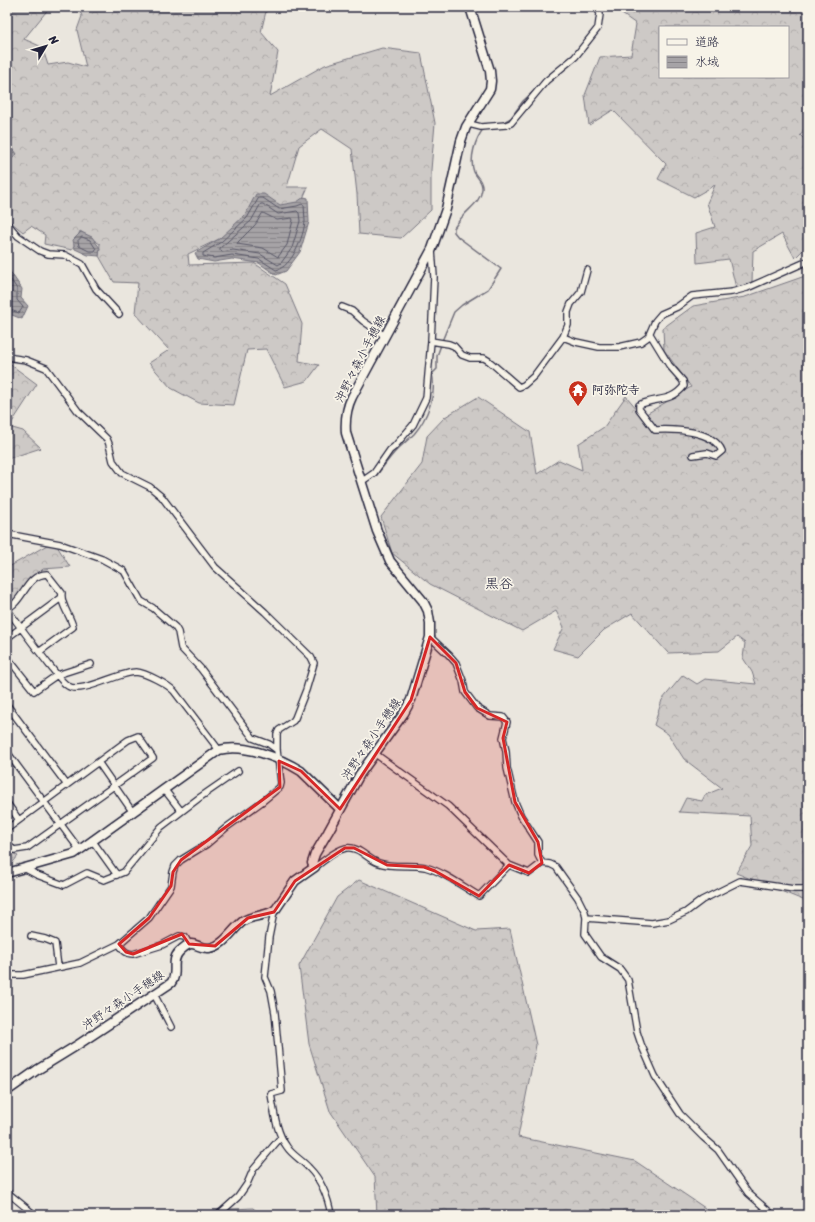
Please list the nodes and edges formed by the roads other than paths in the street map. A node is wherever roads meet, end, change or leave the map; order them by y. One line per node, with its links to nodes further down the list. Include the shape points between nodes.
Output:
1 (470, 7): 3 (main road, 沖野々森小手穂線, via 486,55 491,81)
2 (597, 7): 3 (street, via 600,14 598,28 575,57 546,81 510,123 481,128)
3 (469, 124): 5 (main road, 沖野々森小手穂線, via 462,141 446,209)
4 (7, 223): 9 (street, via 18,236 40,251 65,255 82,264 96,289)
5 (432, 249): 11 (main road, 沖野々森小手穂線); 13 (street, via 434,276)
6 (808, 261): 10 (street, via 747,288 692,296 661,314)
7 (587, 270): 12 (street, via 581,292 568,312 568,325)
8 (342, 307): 11 (street, via 352,311)
9 (119, 314)
10 (650, 334): 12 (street, via 641,342 619,347 599,347); 15 (street, via 684,386 666,399 639,405 639,409 655,430 671,429 698,433 717,443 722,451 716,456 707,453)
11 (385, 336): 16 (main road, 沖野々森小手穂線, via 352,397 345,419 346,433)
12 (563, 337): 13 (street, via 534,376 519,387 484,358 470,358 462,355 454,346)
13 (431, 341): 16 (street, via 426,398 421,410 413,425 390,450 374,473)
14 (7, 355): 29 (street, via 46,368 78,411 107,439 113,462 122,473 150,487 162,497 215,567 311,657 314,663 301,704 294,720 278,732)
15 (692, 455)
16 (362, 482): 22 (main road, 沖野々森小手穂線, via 386,554 428,611)
17 (7, 534): 29 (street, via 60,544 102,559 124,571 141,601 175,627 181,648 201,669 253,738)
18 (61, 598): 19 (street, via 62,593 47,574 42,574 26,586 15,604); 20 (street); 23 (street, via 73,627)
19 (7, 609): 20 (street)
20 (21, 628): 21 (street); 23 (street)
21 (7, 638)
22 (430, 638): 31 (main road, 沖野々森小手穂線, via 404,713); 49 (street, via 456,663 465,692 477,708 507,722 503,738 506,768 515,802 538,842 538,855)
23 (39, 652): 26 (street)
24 (7, 657): 26 (street, via 34,691)
25 (91, 664): 26 (street)
26 (57, 675): 28 (street, via 68,687 77,688 126,673 142,673 170,687)
27 (7, 705): 35 (street)
28 (219, 750): 32 (main road, via 233,748 259,752); 37 (main road)
29 (277, 750): 32 (street)
30 (7, 752): 38 (street)
31 (374, 753): 40 (main road, 沖野々森小手穂線); 50 (street, via 448,806)
32 (279, 761): 40 (main road, via 301,771); 59 (street, via 280,787 207,844 181,860 175,866 171,886 149,918)
33 (98, 762): 35 (street); 36 (street); 36 (street, via 128,740 138,736 153,758)
34 (238, 771): 42 (street)
35 (67, 785): 38 (street)
36 (115, 786): 41 (street); 44 (street)
37 (164, 789): 41 (main road); 42 (street)
38 (44, 802): 43 (street); 44 (street)
39 (7, 804): 43 (street)
40 (340, 809): 51 (main road, 沖野々森小手穂線, via 312,858)
41 (132, 811): 46 (main road)
42 (181, 811): 54 (street, via 161,827 124,872)
43 (19, 820): 45 (street)
44 (61, 825): 47 (street, via 27,848 14,850); 48 (street)
45 (7, 829)
46 (92, 840): 48 (main road); 54 (street)
47 (7, 844)
48 (79, 849): 52 (main road, via 74,854)
49 (542, 862): 50 (street, via 529,873); 57 (street, via 556,866 578,898)
50 (509, 865): 51 (street, via 479,896 435,871 424,867 387,865 354,848 336,852)
51 (315, 867): 56 (main road, via 295,882)
52 (24, 868): 53 (main road); 54 (street, via 64,885 87,873 104,880)
53 (7, 873)
54 (118, 875)
55 (808, 889): 57 (street, via 740,881 669,920 652,923)
56 (274, 912): 60 (main road, via 248,918 214,946 208,948 195,943); 66 (street, via 265,977 275,1013 282,1091 271,1094)
57 (586, 918): 71 (street, via 585,934 594,949 601,957 620,969 628,980 637,1032 655,1076 680,1114 718,1150 748,1193)
58 (31, 936): 61 (street, via 55,943)
59 (119, 944): 60 (street, via 129,954 162,945 179,936 185,937); 61 (street, via 80,963)
60 (189, 944): 63 (main road, 沖野々森小手穂線, via 175,959 174,979)
61 (58, 967): 62 (street, via 23,975)
62 (7, 975)
63 (154, 994): 64 (street); 65 (main road, 沖野々森小手穂線)
64 (171, 1026)
65 (7, 1091)
66 (281, 1137): 69 (street, via 253,1170 238,1197); 70 (street, via 287,1148 310,1168 323,1186)
67 (7, 1192): 68 (street)
68 (35, 1215)
69 (218, 1215)
70 (331, 1215)
71 (773, 1215)

